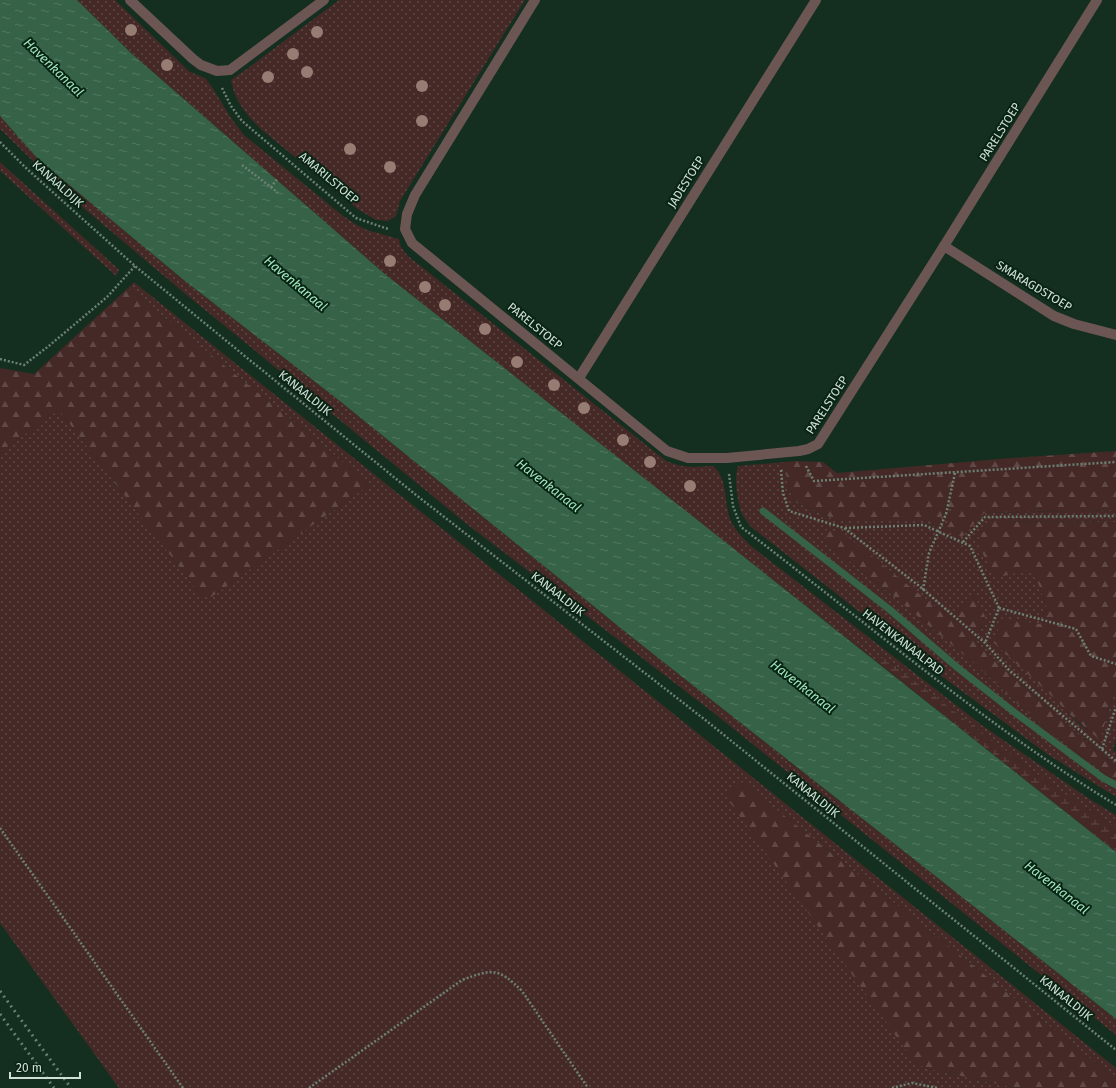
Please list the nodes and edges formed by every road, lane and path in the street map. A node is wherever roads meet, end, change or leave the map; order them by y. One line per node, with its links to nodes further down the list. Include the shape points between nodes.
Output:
1 (130, 0): 6 (street, via 193,59)
2 (324, 0): 6 (street, via 230,70)
3 (535, 0): 12 (street, via 415,195 407,214)
4 (816, 0): 17 (street, JADESTOEP)
5 (1097, 0): 13 (street, PARELSTOEP)
6 (217, 71): 12 (path, AMARILSTOEP, via 222,88 242,122 338,204 356,218 385,228)
7 (0, 142): 14 (path, KANAALDIJK)
8 (242, 165): 10 (path)
9 (278, 178): 10 (path)
10 (271, 187): 11 (path)
11 (278, 193)
12 (405, 229): 17 (street, PARELSTOEP, via 412,243)
13 (944, 246): 15 (street, SMARAGDSTOEP, via 1054,316); 18 (street, PARELSTOEP, via 818,444)
14 (135, 266): 16 (path, via 107,297 24,365); 36 (path, KANAALDIJK, via 416,495 704,719)
15 (1116, 335)
16 (0, 359)
17 (579, 378): 20 (street, PARELSTOEP, via 667,451 688,458)
18 (800, 451): 19 (street, PARELSTOEP); 22 (path, via 814,481)
19 (780, 454): 20 (street, PARELSTOEP); 24 (path, via 784,493 789,511)
20 (727, 458): 34 (path, HAVENKANAALPAD, via 732,506 741,527 961,698 1040,755)
21 (1116, 462): 22 (path)
22 (955, 473): 25 (path, via 946,514)
23 (1116, 516): 26 (path, via 985,517)
24 (844, 528): 25 (path, via 924,525); 27 (path)
25 (938, 531): 26 (path); 27 (path, via 929,554)
26 (962, 542): 28 (path, via 970,546)
27 (924, 590): 29 (path)
28 (999, 608): 29 (path); 30 (path, via 1076,629 1091,656)
29 (985, 643): 32 (path, via 1009,670)
30 (1116, 664)
31 (1116, 707): 32 (path)
32 (1102, 749): 33 (path)
33 (1116, 761)
34 (1116, 805)
35 (0, 828): 37 (path)
36 (1116, 1050)
37 (183, 1088)
38 (309, 1088): 39 (path, via 462,980 485,972 499,973 522,991)
39 (588, 1088)
40 (892, 1088): 41 (path, via 912,1083)
41 (938, 1088)

